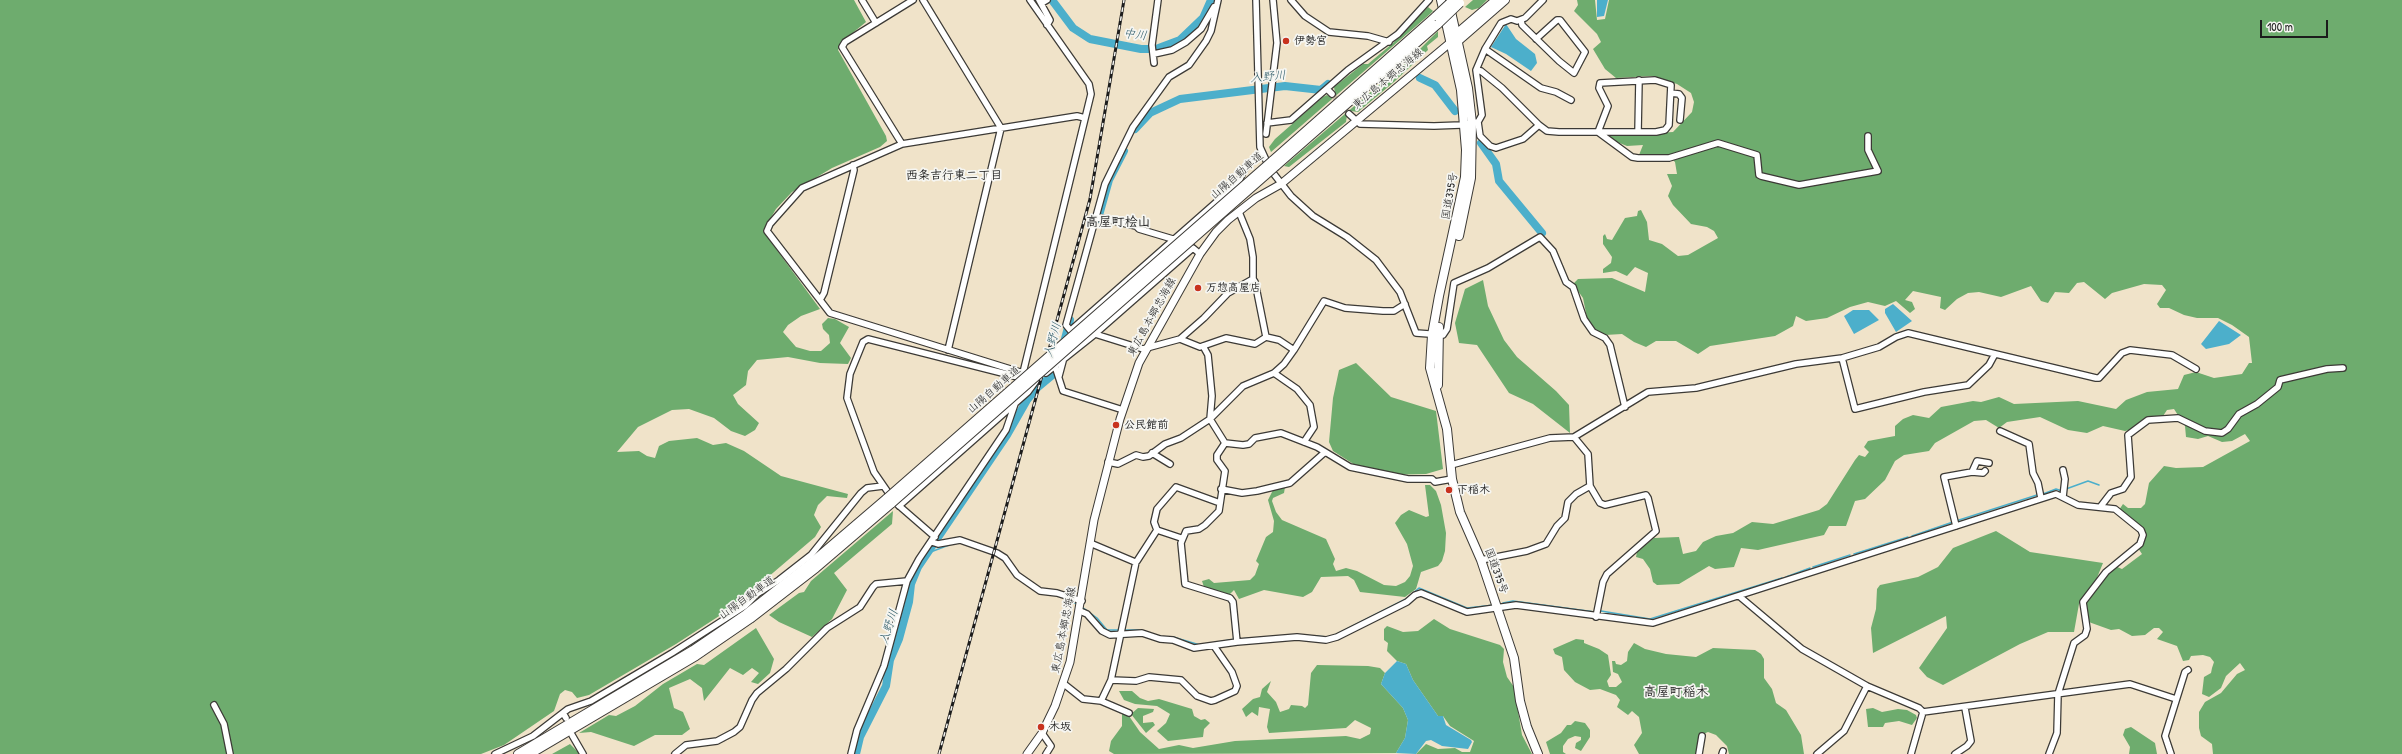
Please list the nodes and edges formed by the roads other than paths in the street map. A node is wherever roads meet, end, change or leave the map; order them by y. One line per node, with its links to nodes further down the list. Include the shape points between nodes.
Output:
1 (862, 0): 20 (street)
2 (913, 0): 20 (street)
3 (923, 0): 41 (street)
4 (1030, 0): 21 (street)
5 (1158, 0): 26 (street)
6 (1218, 0): 18 (street)
7 (1256, 0): 47 (street, via 1258,136)
8 (1273, 0): 38 (street, via 1277,43)
9 (1291, 0): 24 (street, via 1304,16 1329,32 1368,36)
10 (1429, 0): 24 (street)
11 (1441, 0): 22 (highway, 国道375号)
12 (1448, 0): 22 (highway, 国道375号)
13 (1496, 0): 22 (highway)
14 (1505, 0): 22 (highway)
15 (1543, 0): 19 (street)
16 (1043, 1): 21 (street, via 1050,20)
17 (1459, 1): 98 (highway, 山陽自動車道, bridge)
18 (1216, 7): 26 (street, via 1201,29 1186,42 1172,50); 51 (street, via 1211,31 1201,49 1189,65 1169,78 1127,138 1105,184)
19 (1521, 20): 23 (street, via 1522,25); 25 (street, via 1511,19 1501,23)
20 (876, 23): 46 (street, via 845,42 842,47)
21 (1047, 25): 35 (street, via 1089,84 1091,94)
22 (1455, 39): 36 (main road, 東広島本郷忠海線); 39 (highway, 国道375号, via 1461,90)
23 (1536, 39): 23 (street, via 1559,61 1574,73 1585,52 1560,20)
24 (1389, 42): 30 (street, via 1348,70)
25 (1485, 49): 28 (street); 33 (street, via 1541,88)
26 (1153, 51): 27 (street)
27 (1154, 64)
28 (1476, 70): 39 (street, via 1482,115); 40 (street, via 1481,71 1502,88)
29 (1639, 80): 31 (street, via 1655,80 1671,85); 42 (street, via 1600,83 1599,88 1608,106); 43 (street)
30 (1327, 89): 32 (street); 38 (street, via 1291,120)
31 (1671, 93): 37 (street, via 1679,94 1682,98); 43 (street, via 1669,125 1665,130)
32 (1332, 94)
33 (1571, 100)
34 (1350, 114): 36 (street)
35 (1085, 118): 41 (street, via 1077,116); 74 (street)
36 (1356, 120): 39 (street, via 1360,124); 49 (main road, 東広島本郷忠海線)
37 (1680, 120)
38 (1267, 123): 44 (street)
39 (1472, 123): 40 (street, via 1480,136 1496,148 1523,138); 61 (highway, 国道375号, via 1466,150 1463,194)
40 (1539, 126): 42 (street, via 1547,131)
41 (1001, 128): 46 (street); 66 (street)
42 (1598, 132): 43 (street); 45 (street, via 1632,157 1638,158 1669,158 1718,143 1757,155 1759,175 1799,185 1878,171 1868,150)
43 (1638, 132)
44 (1266, 134)
45 (1868, 136)
46 (902, 144): 48 (street)
47 (1262, 156): 49 (street); 52 (street, via 1245,168 1238,183)
48 (853, 165): 56 (street, via 854,170 824,293); 56 (street, via 802,188 770,224 767,231)
49 (1281, 184): 50 (main road, 東広島本郷忠海線, via 1256,198); 57 (street, via 1302,207 1376,260 1391,279)
50 (1239, 212): 54 (main road, 東広島本郷忠海線, via 1216,232); 55 (street, via 1250,239 1253,257)
51 (1099, 217): 52 (street); 58 (street)
52 (1174, 239): 53 (street, via 1192,244); 58 (street)
53 (1193, 248): 54 (street); 59 (street)
54 (1200, 254): 65 (main road, 東広島本郷忠海線)
55 (1252, 279): 60 (street, via 1255,282); 62 (street, via 1228,292)
56 (820, 300): 66 (street, via 830,313)
57 (1405, 304): 61 (street, via 1416,333); 67 (street, via 1394,311 1384,311 1345,308 1324,301)
58 (1069, 328): 63 (street)
59 (1095, 334): 63 (street); 65 (street)
60 (1266, 336): 64 (street, via 1255,344 1226,338); 67 (street, via 1279,340)
61 (1435, 336): 76 (street, via 1443,335 1447,329 1454,283 1482,271 1540,237 1553,251 1566,282 1573,288 1584,319 1593,332 1605,338 1610,345); 88 (highway, 国道375号, via 1430,368 1447,429)
62 (1180, 339): 64 (street); 65 (street)
63 (1080, 346): 70 (street)
64 (1202, 346): 78 (street, via 1208,355 1212,396)
65 (1146, 349): 77 (main road, 東広島本郷忠海線)
66 (948, 350): 74 (street)
67 (1294, 350): 73 (street)
68 (1994, 354): 69 (street, via 1908,333 1879,347); 69 (street, via 1989,365 1968,385 1924,392 1855,409); 72 (street, via 2096,378 2130,350 2172,355)
69 (1842, 358): 76 (street, via 1796,364 1696,388 1648,392)
70 (1058, 368): 75 (street, via 1032,384); 77 (street, via 1063,391)
71 (2343, 368): 100 (street, via 2327,369 2280,380 2278,387 2257,404 2239,414 2222,433 2205,431 2178,418 2148,420 2128,435 2131,477 2123,488 2111,493)
72 (2196, 369)
73 (1274, 373): 78 (street, via 1244,386); 81 (street, via 1297,389 1310,405 1314,427)
74 (1022, 375): 75 (street); 93 (street, via 868,339 862,342 850,374 847,398 874,472)
75 (1018, 401): 98 (street); 104 (street, via 1006,430)
76 (1626, 407): 80 (street)
77 (1123, 410): 85 (main road, 東広島本郷忠海線)
78 (1210, 419): 82 (street); 83 (street)
79 (2000, 431): 97 (street, via 2029,444 2033,472)
80 (1574, 438): 88 (street, via 1550,438); 94 (street, via 1588,454)
81 (1304, 442): 82 (street, via 1281,434 1255,438 1243,446); 84 (street)
82 (1225, 443): 95 (street, via 1217,455 1217,460 1225,471)
83 (1152, 453): 85 (street, via 1143,458 1136,455 1127,457 1118,464); 87 (street)
84 (1324, 453): 92 (street, via 1350,467 1374,473 1408,479 1432,479 1435,482); 95 (street, via 1290,483 1257,492 1242,493)
85 (1108, 462): 105 (main road, 東広島本郷忠海線)
86 (1989, 463): 91 (street, via 1977,461)
87 (1170, 464)
88 (1451, 465): 92 (highway, 国道375号)
89 (2063, 470): 96 (street)
90 (1985, 471): 91 (street)
91 (1972, 472): 101 (street, via 1944,477)
92 (1452, 479): 106 (highway, 国道375号, via 1460,512)
93 (883, 486): 98 (street); 131 (street, via 867,488 861,493 811,555 745,606 591,701 568,709 564,716 556,716 533,736)
94 (1590, 486): 106 (street, via 1568,502 1565,518 1546,544 1527,551); 112 (street, via 1600,503 1605,506 1646,495 1656,531 1607,574)
95 (1221, 489): 99 (street)
96 (2063, 492): 97 (street); 100 (street, via 2078,505)
97 (2041, 498): 101 (street)
98 (893, 502): 104 (street); 132 (highway, 山陽自動車道, via 735,621 692,650); 133 (highway, 山陽自動車道, via 816,568 750,619 696,656)
99 (1220, 503): 102 (street, via 1176,486 1156,509 1154,522); 103 (street, via 1219,511 1210,522 1199,529 1186,531)
100 (2101, 506): 120 (street, via 2115,509 2141,530 2143,535 2140,544 2106,572 2083,602 2087,629 2085,635 2074,643)
101 (1956, 526): 109 (street)
102 (1157, 530): 103 (street); 107 (street)
103 (1181, 538): 114 (street, via 1185,584 1230,598 1233,602)
104 (935, 541): 108 (street); 110 (street, via 960,540 997,553 1006,558 1017,575 1040,591 1057,593)
105 (1090, 544): 107 (street); 110 (main road, 東広島本郷忠海線)
106 (1481, 560): 111 (highway, 国道375号)
107 (1136, 562): 113 (street)
108 (908, 581): 135 (street, via 872,586 857,610 827,628 786,669 757,693 740,726 734,732 717,741 686,746); 136 (street, via 884,666 857,730)
109 (1739, 596): 112 (street, via 1652,623); 119 (street, via 1802,649)
110 (1081, 607): 113 (street, via 1102,631 1110,635); 118 (main road, 東広島本郷忠海線)
111 (1498, 607): 112 (street, via 1516,605); 114 (street, via 1467,612 1421,593 1400,606 1326,640 1297,637); 139 (highway, 国道375号, via 1514,658 1520,702)
112 (1596, 616)
113 (1121, 632): 115 (street, via 1142,633 1194,648); 117 (street)
114 (1237, 640): 115 (street)
115 (1214, 646): 117 (street, via 1232,672 1237,686 1235,691 1215,700 1210,701 1197,696 1181,680 1149,677 1136,681)
116 (2188, 670): 121 (street, via 2185,672)
117 (1111, 680): 122 (street)
118 (1064, 684): 122 (street, via 1083,699); 127 (main road, 東広島本郷忠海線)
119 (1867, 686): 125 (street); 141 (street, via 1844,731)
120 (2058, 694): 121 (street, via 2130,684); 124 (street); 144 (street, via 2057,733)
121 (2176, 699): 145 (street, via 2165,736)
122 (1101, 701): 126 (street)
123 (214, 705): 130 (street, via 224,724)
124 (1965, 708): 125 (street); 143 (street, via 1971,741)
125 (1923, 712): 142 (street)
126 (1129, 713)
127 (1042, 733): 137 (main road, 東広島本郷忠海線); 138 (street, via 1051,746)
128 (572, 735): 134 (street)
129 (1702, 736): 140 (street)
130 (230, 754)
131 (495, 754)
132 (518, 754)
133 (530, 754)
134 (583, 754)
135 (675, 754)
136 (851, 754)
137 (1027, 754)
138 (1046, 754)
139 (1538, 754)
140 (1699, 754)
141 (1817, 754)
142 (1911, 754)
143 (1954, 754)
144 (2049, 754)
145 (2171, 754)

